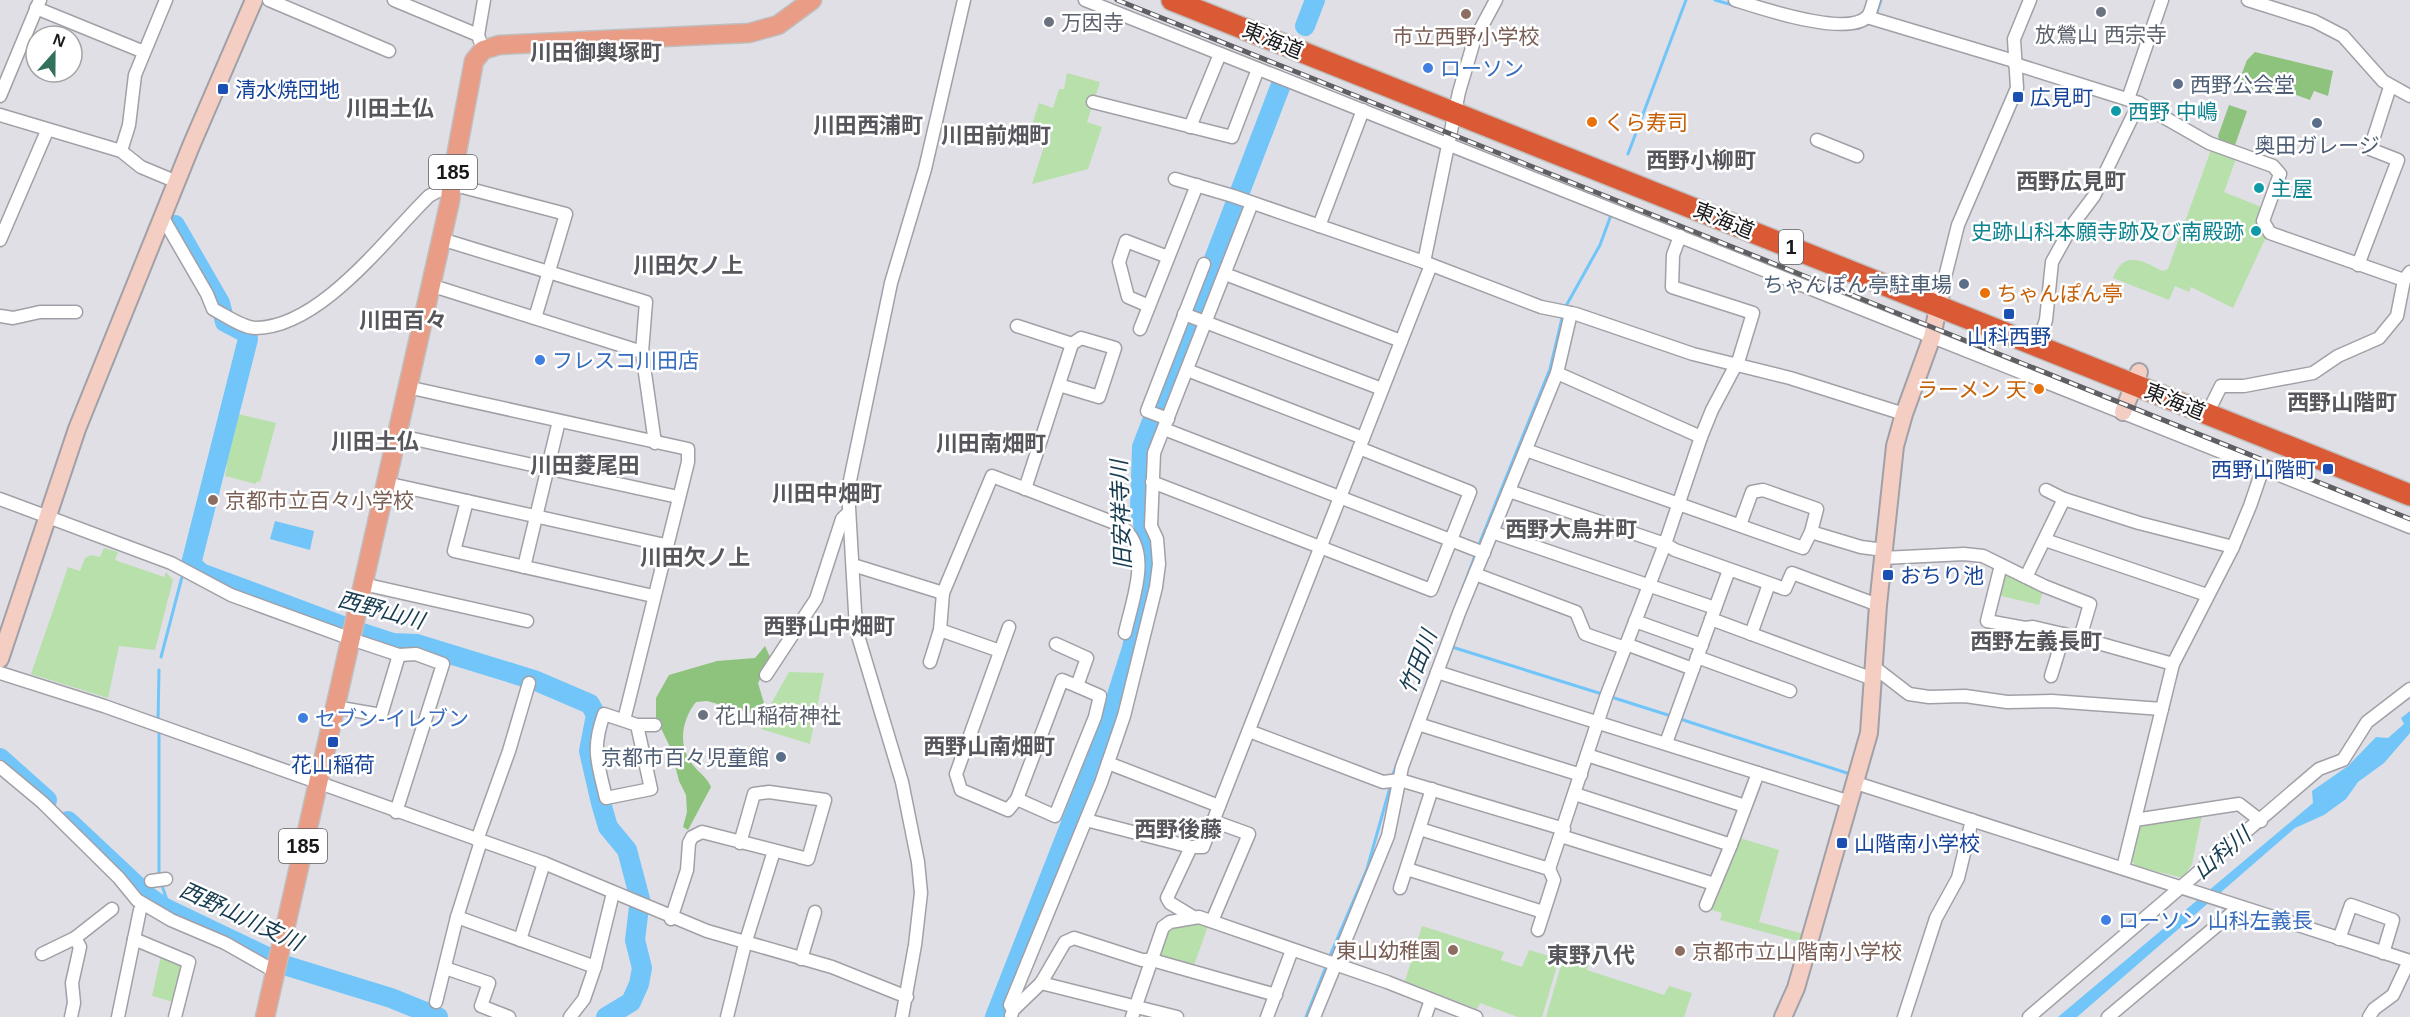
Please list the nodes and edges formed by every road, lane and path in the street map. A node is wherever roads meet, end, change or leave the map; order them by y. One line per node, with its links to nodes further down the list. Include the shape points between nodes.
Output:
1 (166, 0): 22 (street)
2 (254, 0): 41 (street)
3 (269, 0): 21 (street)
4 (394, 0): 20 (street)
5 (812, 0): 20 (main road, via 778,25 749,33 539,44)
6 (964, 0): 106 (street, via 930,147 891,283 848,490)
7 (1085, 0): 23 (street)
8 (1172, 0): 31 (highway, 東海道 / 1)
9 (1208, 0): 31 (highway, 東海道 / 1)
10 (1496, 0): 31 (street, via 1473,41)
11 (1735, 0): 18 (street)
12 (1874, 0): 19 (street)
13 (2030, 0): 24 (street, via 2014,39)
14 (2162, 0): 29 (street)
15 (2248, 0): 26 (street, via 2314,21 2343,36)
16 (481, 2): 20 (street)
17 (38, 4): 22 (street); 27 (street)
18 (1773, 5): 19 (street, via 1839,25)
19 (1872, 19): 24 (street)
20 (480, 43): 42 (main road, 185)
21 (389, 51)
22 (144, 52): 38 (street, via 135,75 129,125)
23 (1220, 54): 25 (street); 34 (street)
24 (2015, 63): 29 (street); 58 (street, via 2017,88 1958,225)
25 (1258, 69): 32 (street); 34 (street, via 1232,137)
26 (2390, 87): 28 (street); 53 (street, via 2370,149 2398,160)
27 (1, 88)
28 (2410, 96)
29 (2133, 101): 53 (street, via 2209,143 2277,169 2280,174 2263,221 2267,231); 70 (street, via 2094,196 2052,262)
30 (1093, 102): 34 (street)
31 (1456, 107): 37 (street); 58 (highway, 東海道 / 1)
32 (1363, 110): 37 (street); 46 (street)
33 (0, 116): 35 (street)
34 (1191, 128)
35 (47, 131): 38 (street); 49 (street)
36 (1816, 140): 39 (street)
37 (1449, 145): 47 (street); 52 (street)
38 (120, 151): 41 (street, via 141,167)
39 (1857, 156)
40 (1175, 179): 43 (street)
41 (177, 182): 45 (street)
42 (452, 184): 45 (street, via 429,196 321,304 283,324 253,328 213,309); 48 (main road, 185); 54 (street, via 566,214)
43 (1197, 185): 44 (street); 50 (street)
44 (1243, 199): 46 (street); 55 (street)
45 (163, 218): 108 (street, via 77,429)
46 (1319, 226): 52 (street)
47 (1680, 236): 69 (street); 74 (street, via 1672,255 1672,287 1753,313)
48 (441, 239): 54 (street); 57 (main road, 185)
49 (0, 240)
50 (1168, 257): 60 (street); 60 (street, via 1126,241 1119,262 1128,297)
51 (1204, 264): 63 (street)
52 (1427, 264): 62 (street, via 1541,307); 71 (street)
53 (2358, 266): 56 (street)
54 (550, 273): 65 (street); 73 (street, via 646,302)
55 (1225, 274): 66 (street); 71 (street)
56 (2407, 276): 59 (street)
57 (430, 285): 65 (street); 79 (main road, 185)
58 (1940, 299): 69 (street); 70 (highway, 東海道 / 1)
59 (2406, 301): 81 (street, via 2379,338 2338,356 2313,373 2244,386 2222,386)
60 (1149, 306): 68 (street)
61 (76, 312): 64 (street)
62 (1571, 313): 74 (street); 76 (street)
63 (1184, 314): 66 (street); 85 (street, via 1149,411)
64 (0, 316)
65 (535, 318): 73 (street)
66 (1203, 321): 75 (street); 80 (street)
67 (1017, 326): 72 (street)
68 (1140, 329)
69 (1932, 337): 82 (street); 83 (street)
70 (2039, 339): 77 (highway, 東海道 / 1)
71 (1401, 341): 80 (street)
72 (1072, 344): 78 (street); 78 (street, via 1081,338 1115,348 1099,397)
73 (642, 352): 88 (street)
74 (1735, 366): 83 (street, via 1790,378); 87 (street)
75 (1187, 370): 85 (street); 89 (street)
76 (1557, 373): 87 (street); 90 (street)
77 (2137, 378): 81 (highway, 東海道 / 1); 82 (street); 99 (highway, 東海道 / 1)
78 (1059, 385): 96 (street)
79 (407, 387): 84 (street); 86 (main road, 185)
80 (1382, 389): 89 (street)
81 (2213, 402): 93 (highway, 東海道 / 1)
82 (2122, 412): 91 (street)
83 (1904, 414): 122 (street, via 1893,459)
84 (559, 421): 88 (street); 92 (street)
85 (1164, 422): 94 (street, via 1154,453); 101 (street)
86 (396, 435): 92 (street); 95 (main road, 185)
87 (1701, 437): 105 (street)
88 (655, 443): 100 (street, via 688,449)
89 (1361, 443): 101 (street); 116 (street, via 1470,492)
90 (1526, 450): 98 (street); 105 (street)
91 (2262, 468): 111 (street); 120 (street)
92 (548, 470): 100 (street); 107 (street)
93 (2410, 481)
94 (1152, 482): 110 (street); 119 (street)
95 (386, 483): 104 (street); 129 (main road, 185)
96 (1025, 489): 112 (street); 132 (street, via 992,476)
97 (2046, 490): 103 (street)
98 (1509, 491): 113 (street); 117 (street)
99 (2410, 495)
100 (678, 497): 118 (street)
101 (1340, 497): 116 (street); 119 (street)
102 (0, 499): 108 (street)
103 (2064, 500): 115 (street); 120 (street)
104 (466, 501): 107 (street); 125 (street, via 454,551)
105 (1679, 503): 109 (street); 117 (street)
106 (848, 513): 123 (street); 157 (street, via 842,519 816,599)
107 (537, 516): 118 (street); 125 (street)
108 (46, 518): 141 (street, via 171,563 231,595); 151 (street)
109 (1740, 525): 114 (street, via 1803,548); 114 (street, via 1752,492 1763,490 1817,509)
110 (1150, 526): 112 (street); 173 (street, via 1158,547 1156,588)
111 (2410, 527)
112 (1133, 531): 142 (street, via 1139,565)
113 (1492, 532): 121 (street); 131 (street)
114 (1811, 532): 122 (street)
115 (2045, 540): 128 (street); 133 (street)
116 (1451, 541): 119 (street, via 1431,590); 121 (street)
117 (1665, 543): 126 (street); 131 (street)
118 (665, 545): 134 (street)
119 (1320, 547): 170 (street)
120 (2233, 547): 133 (street)
121 (1479, 552): 127 (street)
122 (1884, 554): 124 (street, via 1964,554 1983,556); 135 (street)
123 (853, 565): 132 (street); 237 (street, via 856,629 902,782 918,862 921,893)
124 (2001, 565): 128 (street); 144 (street, via 1988,621)
125 (524, 567): 134 (street)
126 (1729, 570): 130 (street); 136 (street)
127 (1475, 574): 147 (street, via 1576,612 1585,634); 154 (street)
128 (2026, 577): 145 (street, via 2090,604)
129 (363, 584): 137 (street); 141 (main road, 185)
130 (1769, 584): 135 (street, via 1785,589 1792,573); 143 (street)
131 (1648, 585): 136 (street); 138 (street)
132 (943, 593): 140 (street)
133 (2207, 595): 153 (street)
134 (653, 596): 165 (street)
135 (1878, 605): 156 (street)
136 (1713, 613): 143 (street); 150 (street)
137 (527, 621)
138 (1635, 621): 147 (street); 150 (street)
139 (1010, 627): 148 (street)
140 (940, 630): 148 (street); 152 (street)
141 (352, 632): 149 (street); 163 (main road, 185)
142 (1125, 633)
143 (1751, 634): 156 (street)
144 (2064, 634): 145 (street); 158 (street)
145 (2080, 638): 153 (street)
146 (1056, 644): 160 (street, via 1087,658)
147 (1625, 646): 150 (street); 166 (street)
148 (1000, 651): 182 (street, via 956,774 961,790 1008,810)
149 (399, 655): 163 (street, via 381,715); 186 (street, via 416,654 443,664)
150 (1697, 657): 162 (street); 171 (street)
151 (0, 659)
152 (930, 662)
153 (2173, 664): 164 (street)
154 (1437, 672): 166 (street); 168 (street)
155 (0, 673): 178 (street)
156 (1873, 673): 164 (street, via 1909,694 1929,697); 179 (street, via 1869,733)
157 (766, 675)
158 (2051, 676)
159 (529, 683): 194 (street)
160 (1077, 686): 182 (street, via 1062,680); 182 (street, via 1100,696 1055,816)
161 (2410, 689): 191 (street, via 2367,722 2343,760 2319,769)
162 (1790, 691)
163 (335, 707): 178 (main road, 185)
164 (2162, 709): 189 (street)
165 (624, 720): 169 (street); 169 (street, via 604,714 596,737 595,750 606,798 651,789)
166 (1598, 721): 171 (street); 172 (street)
167 (655, 724): 169 (street)
168 (1418, 724): 176 (street); 177 (street)
169 (637, 725)
170 (1249, 731): 177 (street); 184 (street)
171 (1666, 743): 175 (street)
172 (1587, 755): 176 (street); 185 (street)
173 (1108, 763): 184 (street); 187 (street)
174 (0, 766): 231 (street, via 50,810 137,900 171,920)
175 (1758, 772): 183 (street); 185 (street)
176 (1581, 775): 181 (street)
177 (1392, 781): 180 (street); 232 (street, via 1388,836)
178 (318, 782): 186 (street); 231 (main road, 185)
179 (1856, 783): 183 (street); 188 (street)
180 (1432, 789): 192 (street); 193 (street)
181 (1575, 795): 193 (street); 196 (street)
182 (1017, 800)
183 (1850, 802): 242 (street)
184 (1219, 806): 190 (street)
185 (1745, 806): 196 (street)
186 (396, 812): 194 (street)
187 (1086, 820): 197 (street); 241 (street, via 1010,1005)
188 (1972, 820): 201 (street); 256 (street, via 1958,878 1936,918)
189 (2135, 820): 191 (street, via 2239,804); 201 (street)
190 (1213, 821): 197 (street, via 1203,848); 218 (street, via 1249,834)
191 (2261, 821): 207 (street)
192 (1420, 829): 200 (street); 202 (street)
193 (1563, 832): 200 (street); 205 (street)
194 (479, 841): 199 (street); 215 (street)
195 (740, 843): 198 (street); 198 (street, via 754,794 769,792 825,800 808,859); 217 (street, via 702,832 692,837 687,870)
196 (1731, 845): 205 (street)
197 (1191, 847): 216 (street, via 1167,898)
198 (774, 851): 224 (street)
199 (544, 863): 208 (street); 223 (street)
200 (1550, 868): 214 (street, via 1554,880)
201 (2123, 868): 207 (street)
202 (1407, 869): 206 (street); 214 (street)
203 (166, 879): 204 (street)
204 (151, 881)
205 (1714, 884): 209 (street)
206 (1400, 888)
207 (2186, 888): 210 (street); 257 (street)
208 (613, 893): 217 (street); 233 (street)
209 (1706, 905)
210 (2235, 905): 222 (street); 258 (street)
211 (112, 909): 220 (street)
212 (140, 910): 221 (street)
213 (815, 912): 228 (street)
214 (1543, 912): 219 (street)
215 (457, 917): 223 (street); 234 (street)
216 (1193, 917): 218 (street); 229 (street, via 1163,927)
217 (671, 919): 224 (street)
218 (1212, 921): 225 (street)
219 (1538, 930)
220 (75, 939): 227 (street); 243 (street, via 80,946 72,982)
221 (134, 939): 244 (street); 245 (street, via 189,962)
222 (2339, 939): 226 (street); 226 (street, via 2350,905 2393,920)
223 (520, 940): 233 (street)
224 (745, 944): 228 (street); 249 (street)
225 (1292, 950): 232 (street); 236 (street)
226 (2384, 953): 230 (street)
227 (42, 954)
228 (801, 959): 237 (street)
229 (1152, 960): 235 (street, via 1074,938 1065,942); 236 (street); 240 (street)
230 (2410, 961): 259 (street, via 2393,995 2374,1009)
231 (277, 965): 246 (main road, 185)
232 (1333, 965): 238 (street); 253 (street)
233 (595, 967): 248 (street, via 584,999)
234 (445, 968): 239 (street); 247 (street, via 489,983 481,1006)
235 (1041, 983): 240 (street); 241 (street)
236 (1276, 995): 252 (street)
237 (907, 997): 250 (street)
238 (1431, 999): 254 (street); 255 (street)
239 (436, 1002)
240 (1134, 1012): 251 (street, via 1145,1007)
241 (1012, 1014)
242 (1789, 1016)
243 (71, 1017)
244 (118, 1017)
245 (176, 1017)
246 (265, 1017)
247 (509, 1017)
248 (570, 1017)
249 (727, 1017)
250 (902, 1017)
251 (1177, 1017)
252 (1268, 1017)
253 (1314, 1017)
254 (1425, 1017)
255 (1476, 1017)
256 (1904, 1017)
257 (2029, 1017)
258 (2108, 1017)
259 (2370, 1017)

